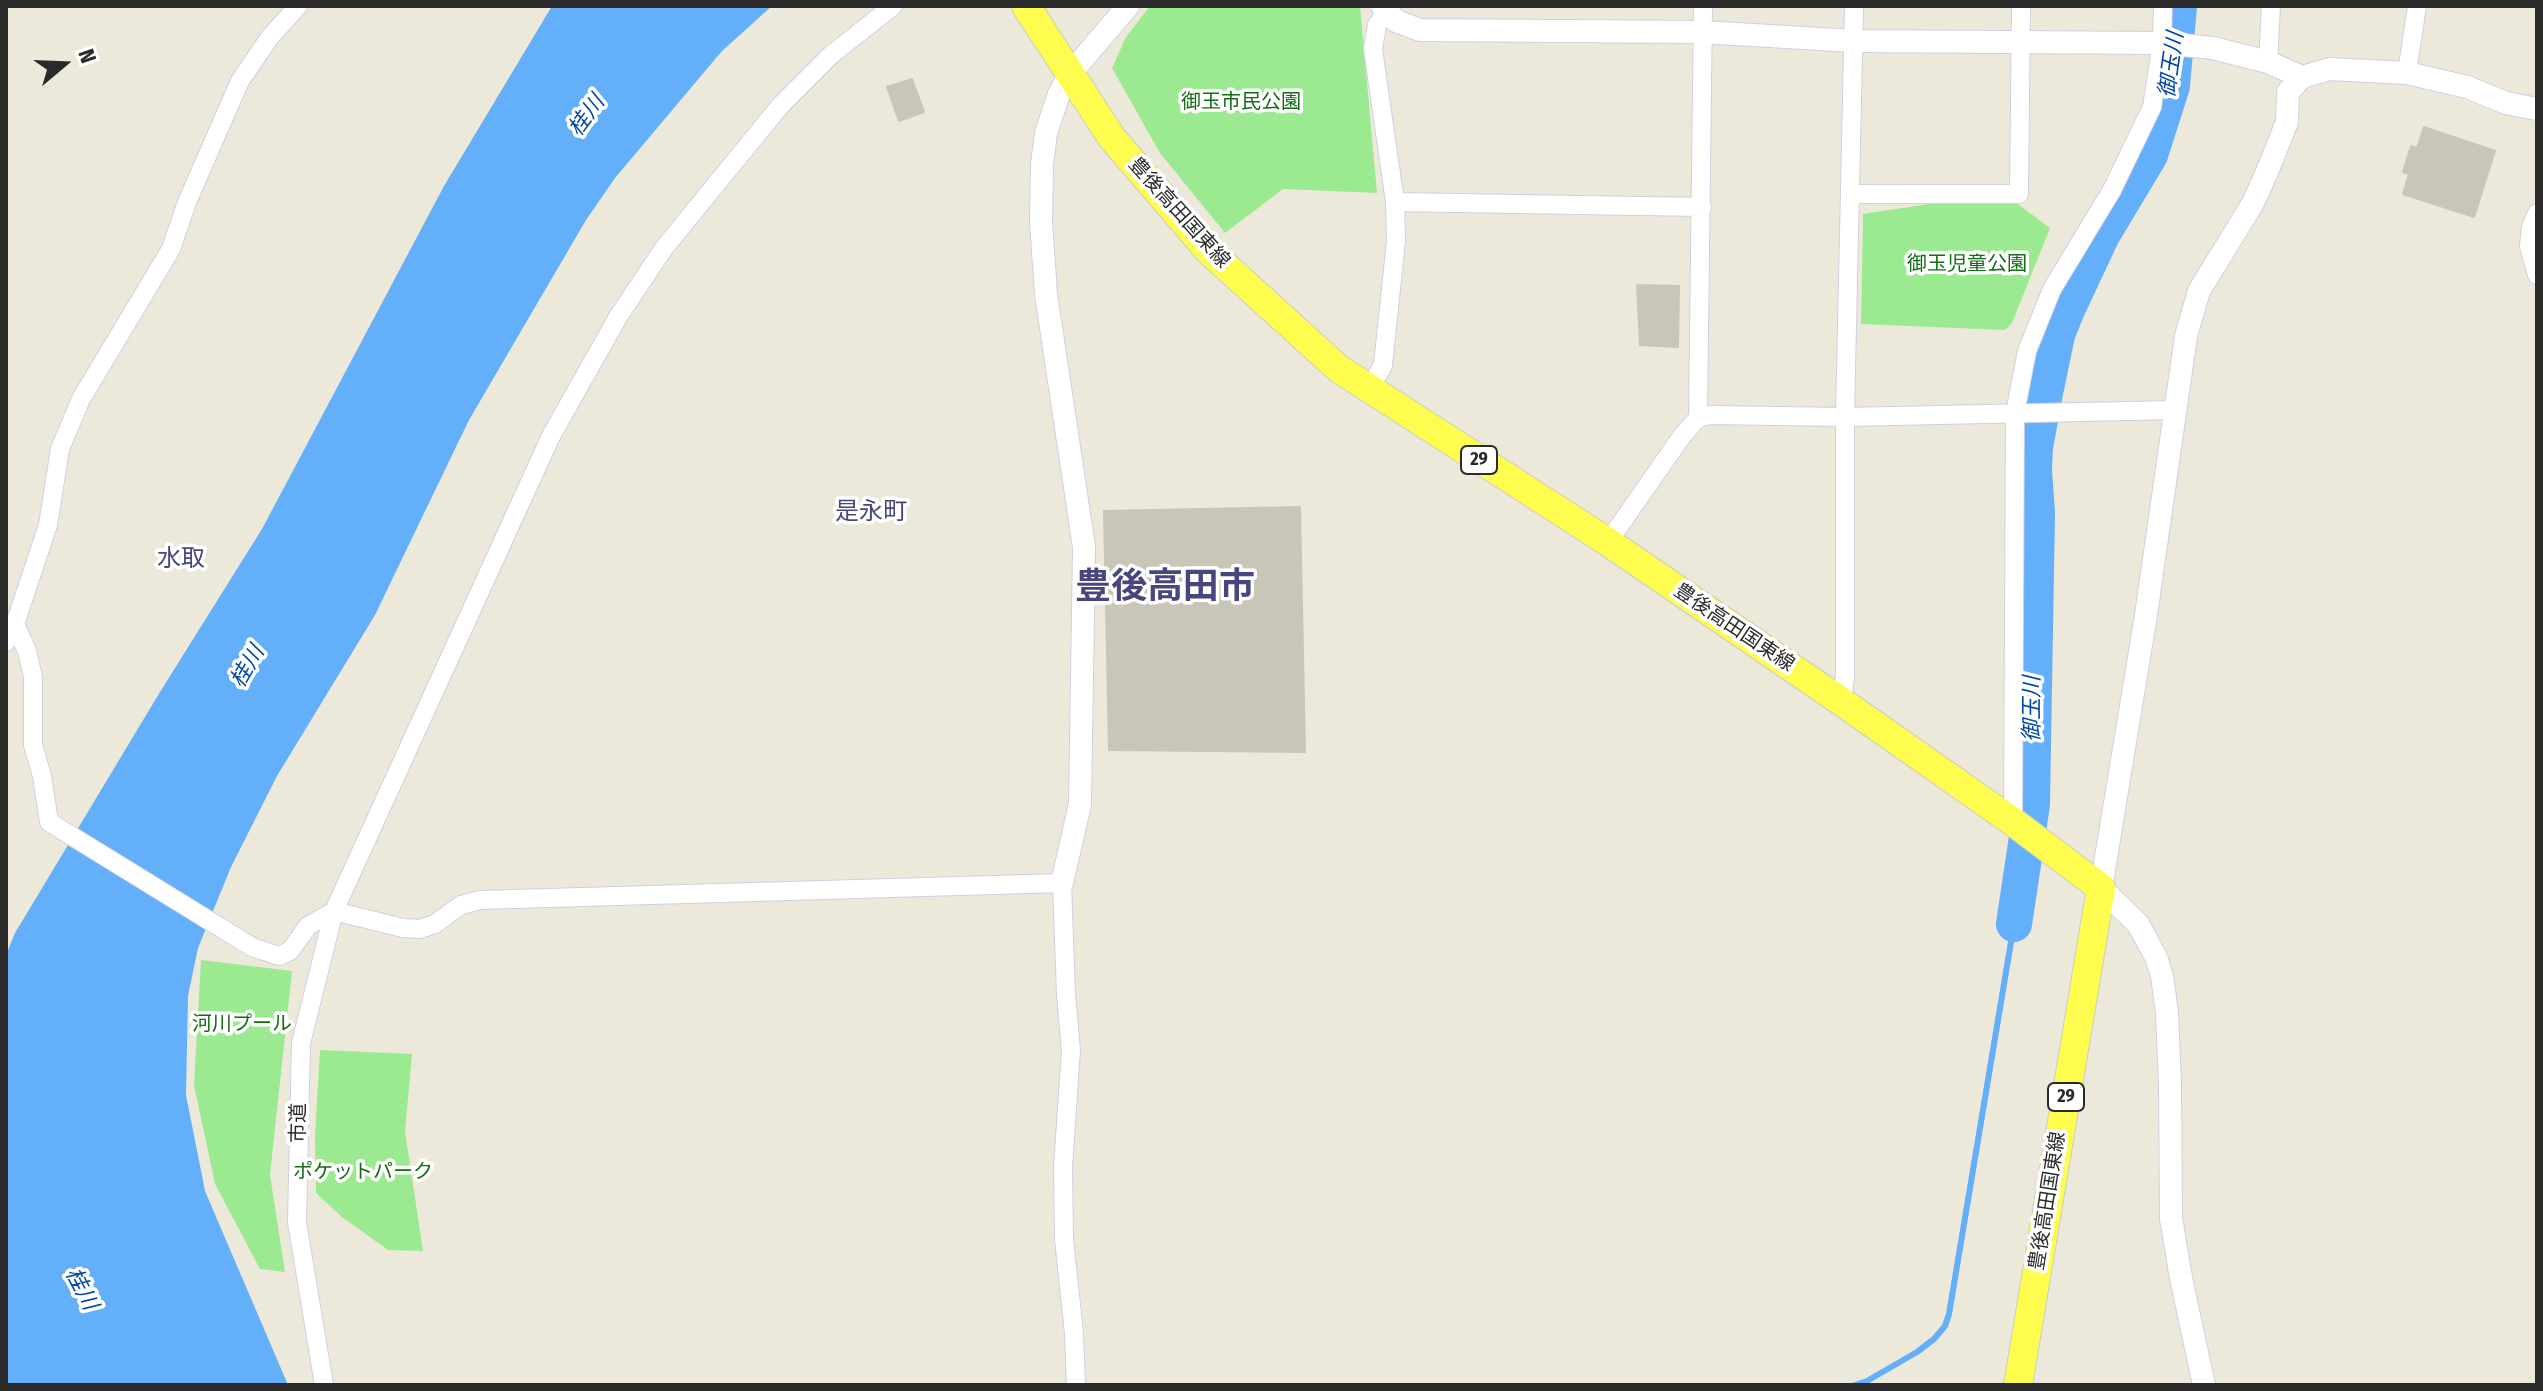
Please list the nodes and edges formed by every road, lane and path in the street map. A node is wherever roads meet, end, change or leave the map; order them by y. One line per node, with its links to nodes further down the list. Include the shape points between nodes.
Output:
1 (298, 6): 32 (street, via 240,81 171,249 81,399 60,449 48,525)
2 (893, 6): 38 (street, 市道, via 831,55 780,106 664,248 618,317 551,436)
3 (1026, 6): 18 (main road, 豊後高田国東線 / 29)
4 (1128, 6): 18 (street)
5 (1703, 6): 12 (street)
6 (1854, 6): 13 (street)
7 (2021, 6): 14 (street)
8 (2163, 6): 15 (street)
9 (2271, 6): 16 (street)
10 (2417, 6): 17 (street)
11 (1384, 10): 12 (street, via 1420,30); 22 (street, via 1373,49)
12 (1702, 32): 13 (street); 23 (street)
13 (1854, 41): 14 (street); 21 (street)
14 (2021, 41): 15 (street); 21 (street, via 2019,194)
15 (2162, 43): 16 (street, via 2213,48); 28 (street, via 2152,107 2112,190 2052,289 2027,351)
16 (2268, 62): 19 (street)
17 (2407, 73): 19 (street, via 2330,69); 20 (street)
18 (1070, 74): 26 (main road, 豊後高田国東線 / 29, via 1112,138 1209,251); 36 (street, via 1046,133 1041,222 1046,294 1084,547 1080,804)
19 (2302, 77): 27 (street, via 2288,92 2287,122 2253,203 2199,291 2186,336)
20 (2537, 109)
21 (1852, 194): 29 (street)
22 (1395, 202): 23 (street); 26 (street, via 1383,365)
23 (1702, 207): 30 (street)
24 (2537, 213): 25 (street, via 2529,246)
25 (2537, 275)
26 (1369, 390): 31 (main road, 豊後高田国東線 / 29)
27 (2176, 410): 28 (street); 37 (street)
28 (2015, 413): 29 (street); 35 (street)
29 (1845, 417): 30 (street); 34 (street)
30 (1698, 418): 31 (street)
31 (1608, 542): 34 (main road, 豊後高田国東線 / 29)
32 (15, 624): 33 (street); 38 (street, via 33,677 33,745 49,822 252,947 279,956 290,951 308,926)
33 (6, 642)
34 (1842, 702): 35 (main road, 豊後高田国東線 / 29)
35 (2022, 828): 37 (main road, 豊後高田国東線 / 29)
36 (1062, 883): 38 (street, via 480,900 420,929); 40 (street, via 1071,1050 1064,1239)
37 (2101, 888): 41 (main road, 豊後高田国東線 / 29); 42 (street, via 2138,924 2162,976 2171,1218)
38 (334, 911): 39 (street, 市道, via 301,1043 297,1222)
39 (324, 1385)
40 (1076, 1385)
41 (2018, 1385)
42 (2204, 1385)

